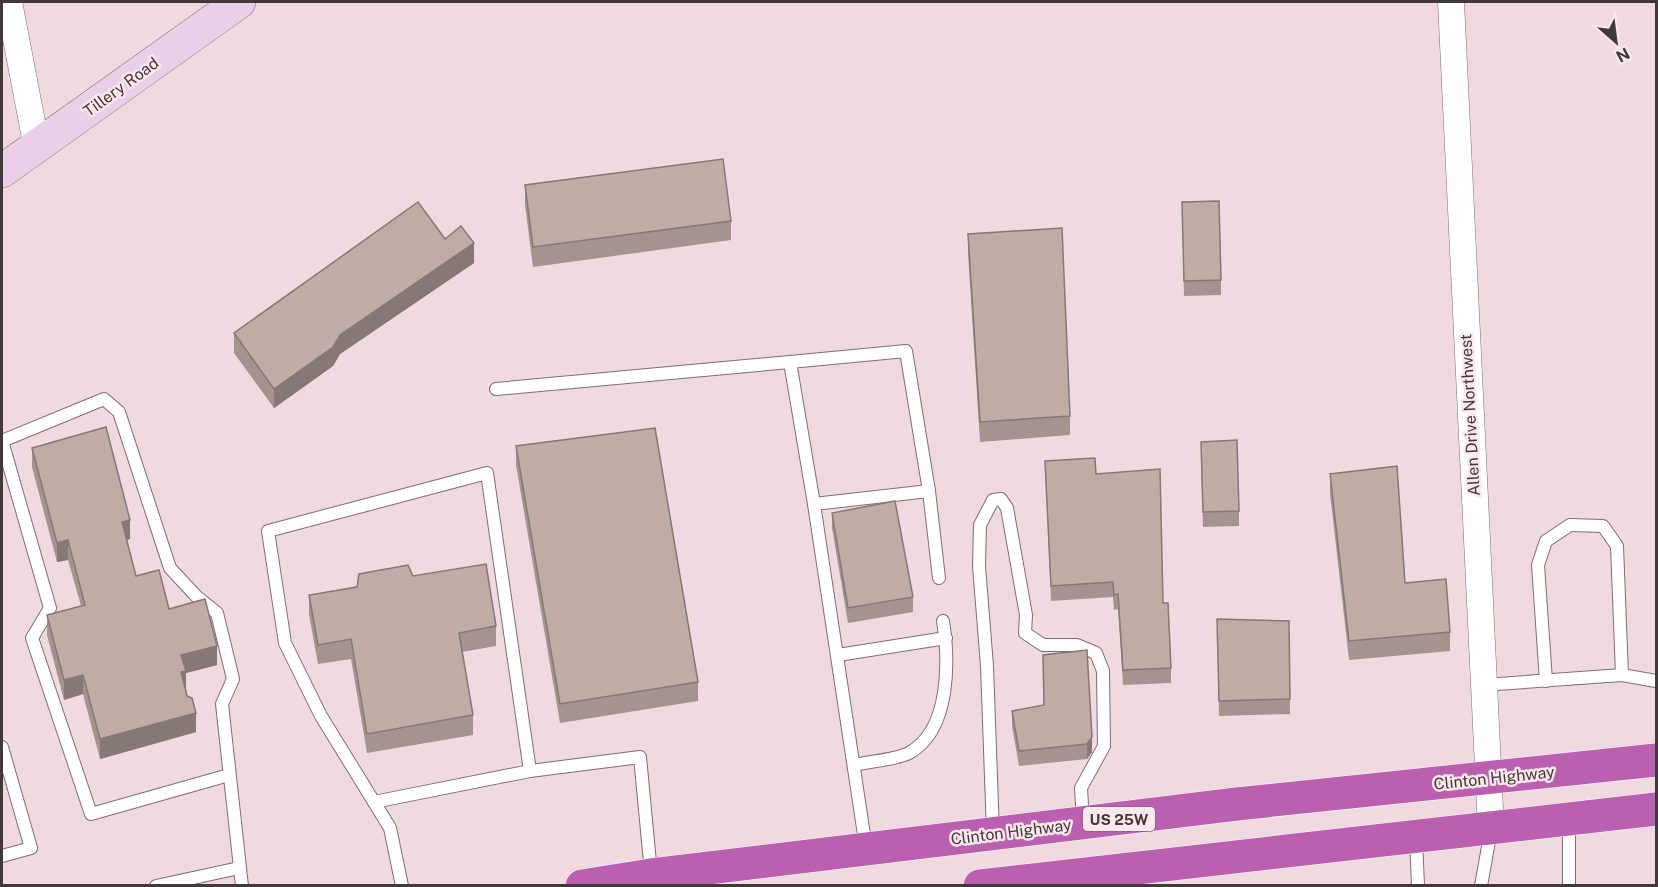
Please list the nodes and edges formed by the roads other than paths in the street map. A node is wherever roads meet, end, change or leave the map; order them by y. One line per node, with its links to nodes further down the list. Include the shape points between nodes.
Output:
1 (9, 2): 4 (street)
2 (239, 2): 4 (street, Tillery Road)
3 (1451, 2): 17 (street, Allen Drive Northwest)
4 (37, 147): 5 (street, Tillery Road)
5 (2, 171)
6 (790, 362): 7 (lane); 8 (lane, via 906,351); 9 (lane)
7 (496, 389)
8 (929, 491): 9 (lane); 10 (lane)
9 (814, 504): 13 (lane)
10 (939, 578)
11 (943, 621): 12 (lane)
12 (946, 638): 13 (lane); 20 (lane, via 944,697 930,733 909,753)
13 (838, 655): 20 (lane)
14 (1622, 675): 15 (lane); 15 (lane, via 1617,546 1603,526 1570,525 1546,541 1538,565); 16 (lane)
15 (1546, 681): 17 (lane)
16 (1656, 681)
17 (1483, 685): 23 (street, Allen Drive Northwest)
18 (2, 747): 32 (lane, via 32,848)
19 (1656, 760): 23 (highway, Clinton Highway / US 25W)
20 (855, 765): 31 (lane)
21 (530, 771): 24 (lane); 24 (lane, via 487,474 268,531 285,643 321,716); 35 (lane, via 640,757)
22 (229, 775): 22 (lane, via 222,704 233,679 217,613 196,597 170,567 119,412 104,399 2,441 50,608 32,638 91,814); 33 (lane)
23 (1488, 779): 27 (highway, Clinton Highway / US 25W); 28 (street, Allen Drive Northwest)
24 (374, 802): 38 (lane, via 390,828)
25 (1656, 809): 26 (highway)
26 (1569, 820): 28 (highway); 43 (lane)
27 (1083, 824): 29 (highway, Clinton Highway / US 25W); 29 (lane, via 1081,789 1104,746 1103,671 1096,653 1077,645 1043,645 1025,633 1026,615 1007,508 1001,499 993,500 980,525 979,566); 34 (highway)
28 (1491, 829): 30 (highway); 42 (lane)
29 (993, 834): 31 (highway, Clinton Highway / US 25W)
30 (1416, 837): 34 (highway); 41 (lane)
31 (866, 849): 35 (highway, Clinton Highway / US 25W)
32 (2, 856)
33 (239, 868): 36 (lane); 37 (lane)
34 (1084, 873): 40 (highway)
35 (651, 874): 39 (highway, Clinton Highway / US 25W)
36 (156, 885)
37 (242, 885)
38 (402, 885)
39 (582, 885)
40 (980, 885)
41 (1418, 885)
42 (1481, 885)
43 (1569, 885)

